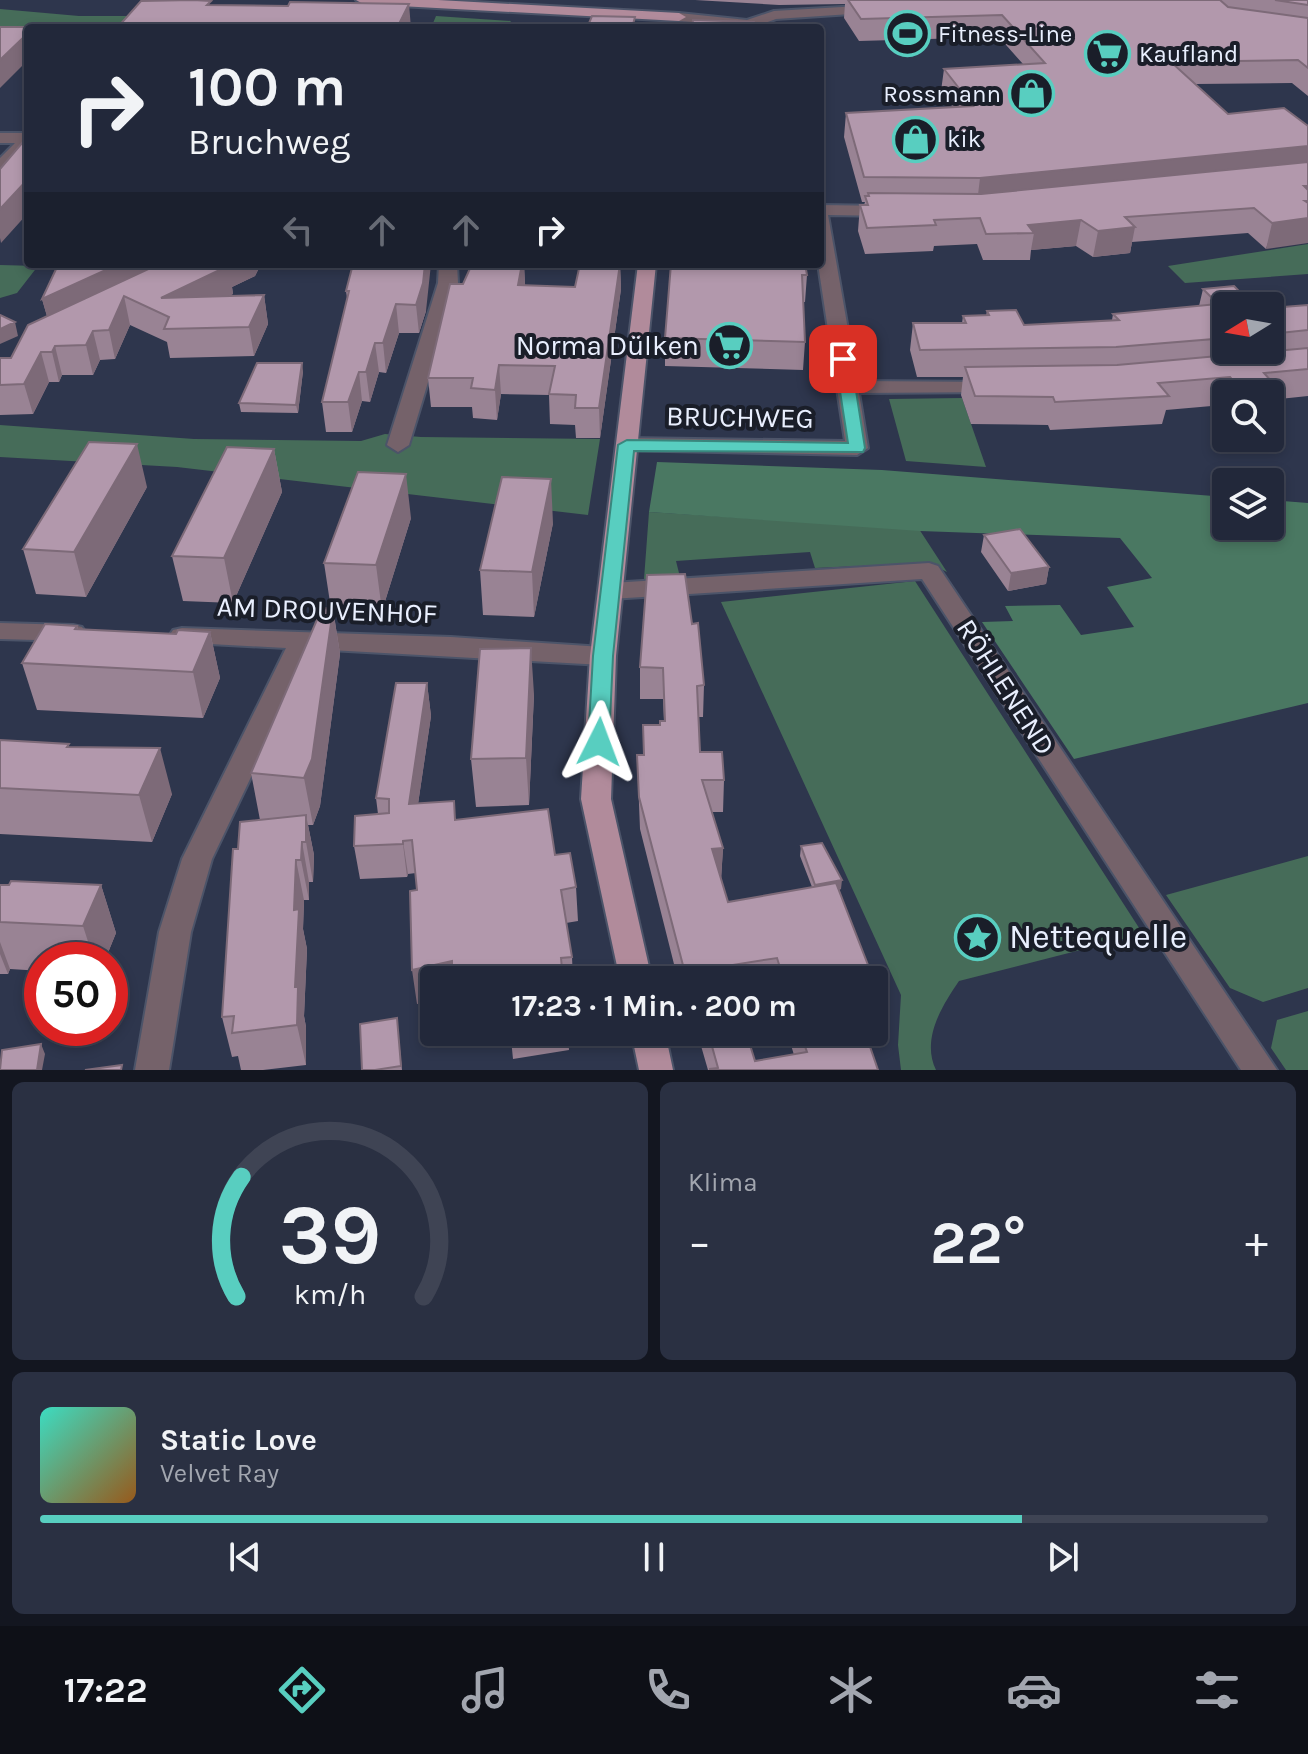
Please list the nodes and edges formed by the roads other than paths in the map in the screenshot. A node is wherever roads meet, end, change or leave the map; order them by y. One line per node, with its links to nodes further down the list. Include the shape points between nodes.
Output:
1 (363, 0): 2 (main road)
2 (392, 2): 4 (main road); 8 (main road, via 449,14)
3 (686, 2): 7 (main road)
4 (538, 5): 7 (main road)
5 (786, 7): 6 (street); 10 (street)
6 (894, 8)
7 (678, 23): 9 (street)
8 (631, 24)
9 (706, 24)
10 (764, 24)
11 (0, 138): 12 (street)
12 (24, 138)
13 (24, 142): 14 (street)
14 (0, 168)
15 (914, 211): 16 (street)
16 (824, 213)
17 (824, 238): 20 (street, BRUCHWEG)
18 (448, 268): 22 (street, via 448,283)
19 (647, 268): 23 (main road)
20 (848, 387): 21 (street); 23 (street, BRUCHWEG, via 857,448)
21 (1009, 387)
22 (398, 445)
23 (627, 445): 24 (main road)
24 (611, 591): 29 (main road); 34 (street, RÖHLENEND, via 929,571)
25 (0, 631): 26 (street)
26 (95, 634)
27 (158, 635): 28 (street, AM DROUVENHOF)
28 (303, 640): 29 (street, AM DROUVENHOF); 32 (street, via 197,859 175,932)
29 (603, 656): 30 (main road, via 596,799)
30 (633, 966)
31 (651, 1046): 33 (main road)
32 (152, 1070)
33 (656, 1070)
34 (1260, 1070)

